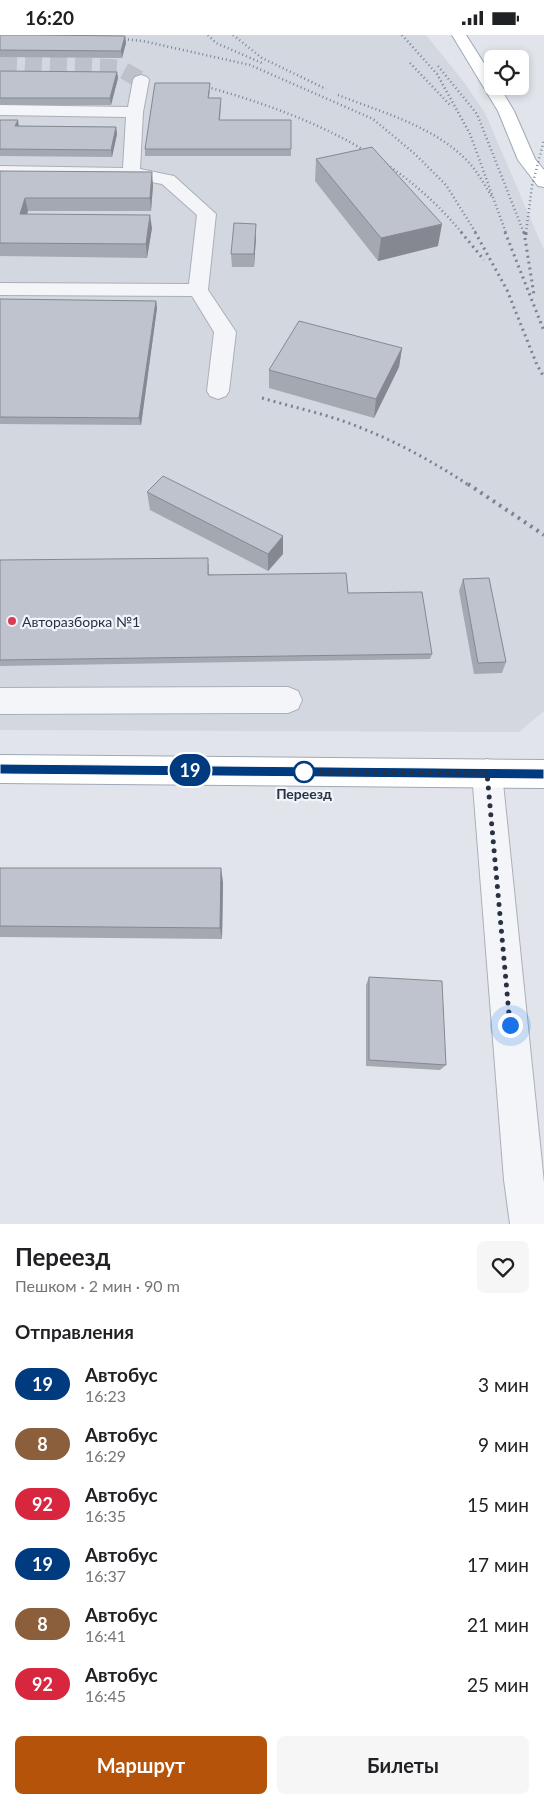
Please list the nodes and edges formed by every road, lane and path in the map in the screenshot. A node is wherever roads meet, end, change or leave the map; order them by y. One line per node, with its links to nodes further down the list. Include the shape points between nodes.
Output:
1 (459, 35): 7 (main road, via 506,111 527,160)
2 (141, 80): 4 (lane)
3 (0, 110): 4 (lane)
4 (135, 112): 6 (lane)
5 (0, 171): 6 (lane)
6 (132, 173): 9 (lane, via 168,180 207,214)
7 (544, 182)
8 (0, 289): 9 (lane)
9 (198, 290): 10 (lane, via 225,332)
10 (218, 391)
11 (288, 700): 12 (lane)
12 (0, 701)
13 (0, 769): 14 (main road)
14 (487, 773): 15 (main road); 16 (lane)
15 (544, 774)
16 (530, 1224)

